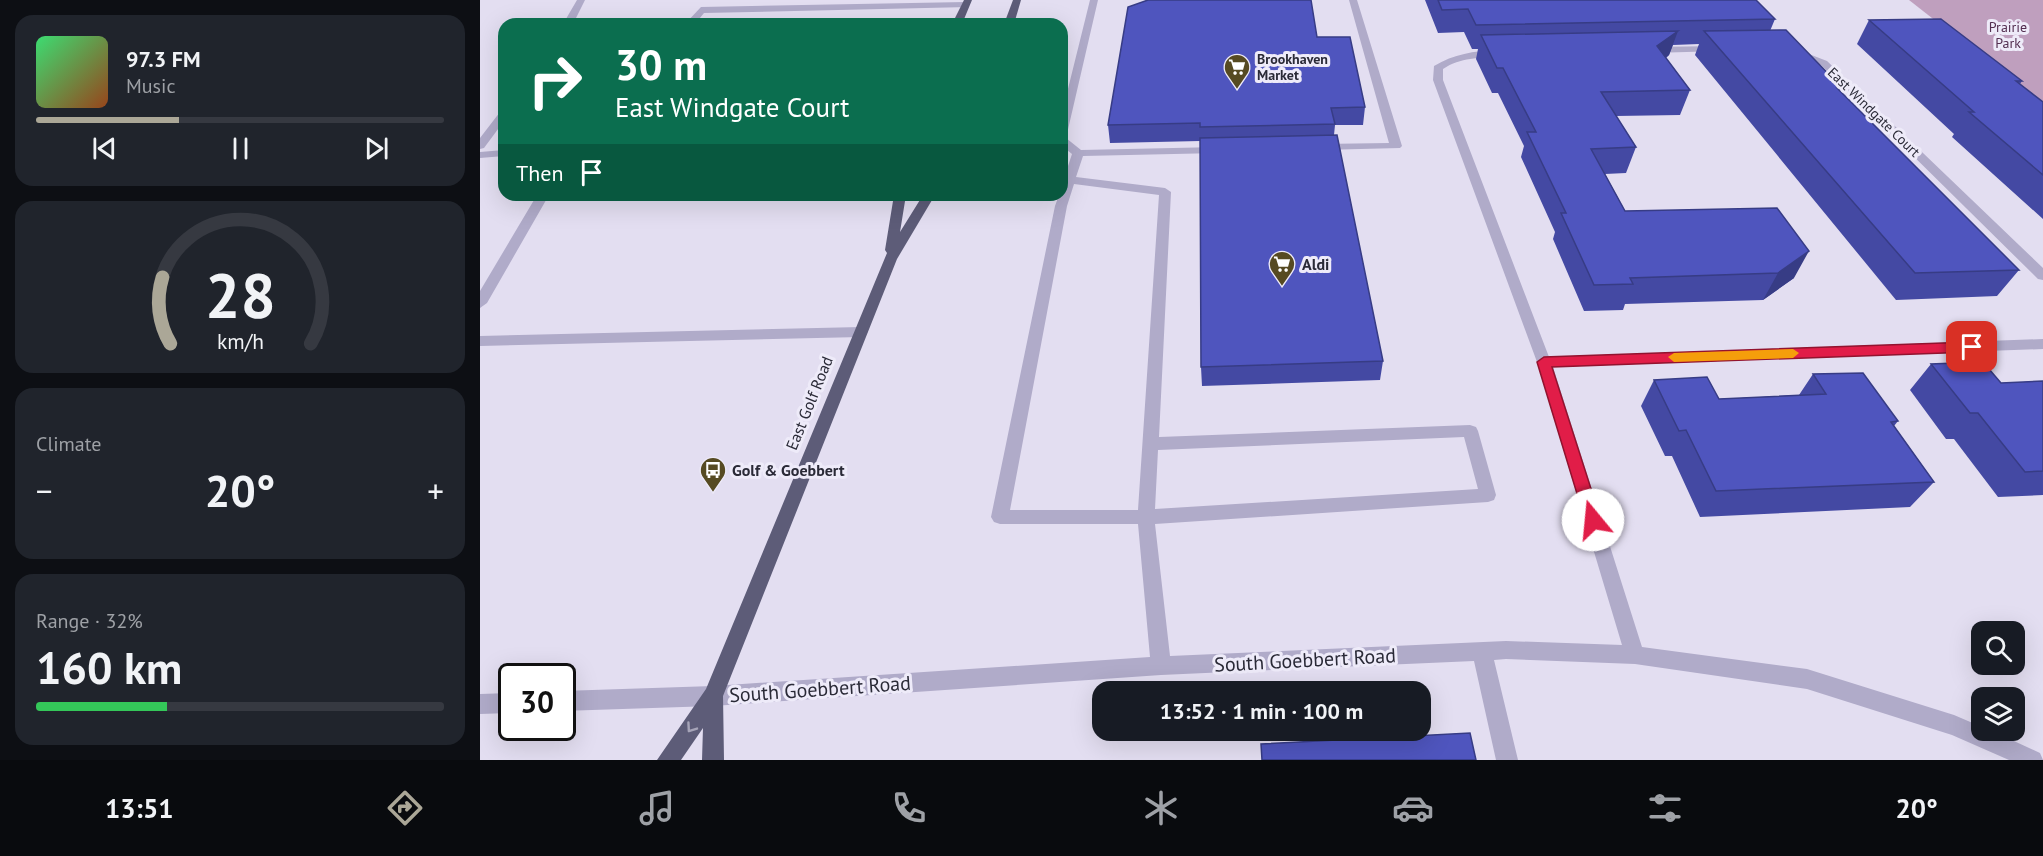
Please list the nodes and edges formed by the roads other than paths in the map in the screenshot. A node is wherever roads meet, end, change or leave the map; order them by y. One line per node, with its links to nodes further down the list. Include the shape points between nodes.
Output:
1 (581, 0): 6 (street)
2 (1017, 0): 9 (main road)
3 (1094, 0): 14 (street)
4 (1353, 0): 18 (street, via 1396,146)
5 (967, 2): 7 (street, via 701,10); 8 (main road)
6 (571, 18)
7 (695, 18)
8 (960, 18)
9 (1011, 18)
10 (1731, 48): 12 (street)
11 (1780, 48): 30 (street, East Windgate Court, via 1824,63)
12 (1637, 50)
13 (1508, 53): 35 (street, via 1451,59 1438,68 1438,80)
14 (1068, 112)
15 (498, 122): 17 (street)
16 (1068, 144): 20 (street)
17 (480, 146)
18 (1313, 147)
19 (1231, 150): 20 (street)
20 (1078, 153): 23 (street)
21 (498, 154): 22 (street)
22 (480, 155)
23 (1069, 180): 24 (street); 36 (street, via 1165,192)
24 (1068, 183)
25 (540, 201): 31 (street)
26 (899, 201): 29 (main road, East Golf Road)
27 (925, 201): 29 (main road, East Golf Road)
28 (1063, 201): 37 (street, via 1000,517)
29 (890, 259): 32 (main road, East Golf Road)
30 (2043, 276)
31 (480, 303)
32 (861, 332): 33 (street); 41 (main road, East Golf Road)
33 (480, 341)
34 (2043, 345): 35 (street)
35 (1544, 362): 39 (street)
36 (1149, 444): 37 (street); 37 (street, via 1470,431 1488,495)
37 (1146, 517): 40 (street)
38 (1482, 652): 39 (street, South Goebbert Road); 40 (street, South Goebbert Road); 47 (street)
39 (1635, 655): 48 (street, South Goebbert Road, via 1807,679 1954,725)
40 (1161, 666): 41 (street, South Goebbert Road)
41 (713, 696): 42 (street, South Goebbert Road); 45 (main road, East Golf Road, one-way to 45); 46 (main road, East Golf Road)
42 (576, 701)
43 (498, 703): 44 (street)
44 (480, 704)
45 (668, 760)
46 (713, 760)
47 (1507, 760)
48 (2033, 760)

